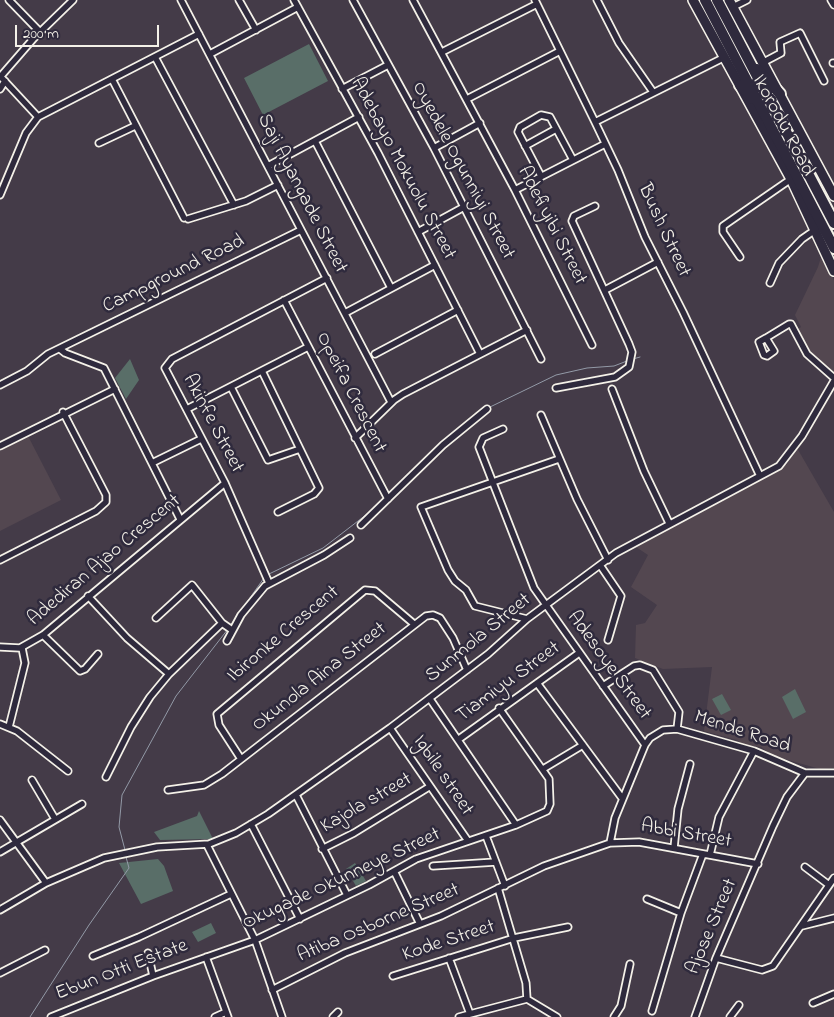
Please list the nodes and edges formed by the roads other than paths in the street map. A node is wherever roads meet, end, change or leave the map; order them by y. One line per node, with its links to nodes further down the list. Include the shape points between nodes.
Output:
1 (8, 0): 19 (street)
2 (73, 0): 19 (street)
3 (181, 0): 20 (street, Saji Ayangade Street)
4 (239, 0): 18 (street)
5 (294, 0): 17 (street, Adebayo Mokuolu Street)
6 (353, 0): 28 (street, Oyedele Ogunniyi Street)
7 (597, 0): 36 (street, via 619,43)
8 (694, 0): 26 (main road, Ikorodu Road)
9 (705, 0): 39 (highway, Ikorodu Road)
10 (717, 0): 25 (highway, Ikorodu Road)
11 (746, 0): 15 (street)
12 (831, 0): 16 (street)
13 (416, 1): 22 (street, Adefiyibi Street)
14 (536, 2): 21 (street, Bush Street); 22 (street)
15 (731, 4): 27 (main road, Ikorodu Road)
16 (834, 5)
17 (298, 7): 18 (street); 35 (street, Adebayo Mokuolu Street)
18 (256, 30): 23 (street)
19 (40, 32): 29 (street)
20 (199, 34): 23 (street, Saji Ayangade Street); 24 (street)
21 (560, 51): 38 (street); 42 (street, Bush Street)
22 (442, 52): 38 (street, Adefiyibi Street)
23 (210, 54): 52 (street, Saji Ayangade Street)
24 (156, 56): 30 (street); 59 (street)
25 (747, 56): 37 (highway); 62 (highway, Ikorodu Road)
26 (725, 57): 33 (main road, Ikorodu Road); 36 (street)
27 (762, 63): 32 (street, via 781,53 780,42 800,33); 37 (main road, Ikorodu Road)
28 (388, 65): 35 (street); 50 (street, Oyedele Ogunniyi Street)
29 (0, 76): 31 (street)
30 (112, 79): 40 (street); 44 (street)
31 (5, 81): 34 (street); 40 (street)
32 (824, 81)
33 (740, 84): 39 (highway); 54 (main road, Ikorodu Road)
34 (0, 89)
35 (342, 89): 41 (street, Adebayo Mokuolu Street)
36 (653, 92): 42 (street)
37 (780, 94): 58 (main road, Ikorodu Road)
38 (467, 99): 43 (street, Adefiyibi Street)
39 (764, 111): 66 (highway, Ikorodu Road)
40 (38, 117): 57 (street, via 26,133)
41 (359, 117): 46 (street); 65 (street, Adebayo Mokuolu Street)
42 (596, 122): 48 (street, Bush Street)
43 (480, 123): 50 (street); 56 (street, Adefiyibi Street)
44 (135, 126): 47 (street); 59 (street, via 186,219)
45 (556, 128): 49 (street); 49 (street, via 548,115 541,115 518,129); 51 (street)
46 (315, 141): 52 (street); 73 (street)
47 (98, 143)
48 (605, 144): 51 (street); 68 (street, Bush Street)
49 (526, 146): 53 (street)
50 (434, 148): 61 (street, Oyedele Ogunniyi Street)
51 (573, 160): 53 (street)
52 (268, 166): 55 (street, Saji Ayangade Street)
53 (541, 176): 56 (street)
54 (791, 179): 64 (main road, Ikorodu Road); 67 (street, via 724,226 723,232)
55 (278, 185): 59 (street); 63 (street, Saji Ayangade Street)
56 (515, 190): 80 (street, Adefiyibi Street)
57 (0, 195)
58 (834, 196)
59 (234, 205)
60 (595, 206): 74 (street, via 574,216 572,221)
61 (464, 207): 65 (street); 78 (street, Oyedele Ogunniyi Street)
62 (834, 223)
63 (301, 230): 71 (street, Saji Ayangade Street); 82 (street, Campground Road)
64 (815, 230): 70 (main road, Ikorodu Road); 72 (street, via 779,263)
65 (418, 232): 69 (street, Adebayo Mokuolu Street)
66 (834, 248)
67 (740, 256)
68 (658, 262): 74 (street); 105 (street, Bush Street)
69 (435, 265): 73 (street); 76 (street, Adebayo Mokuolu Street)
70 (834, 271)
71 (326, 278): 75 (street, Akinfe Street); 77 (street, Saji Ayangade Street)
72 (770, 283)
73 (391, 288): 77 (street)
74 (605, 290): 90 (street, via 632,352 630,366 615,377)
75 (284, 300): 81 (street, Opeifa Crescent); 94 (street, Akinfe Street, via 168,362 166,372)
76 (458, 310): 83 (street); 84 (street, Adebayo Mokuolu Street)
77 (345, 313): 93 (street, Saji Ayangade Street)
78 (527, 330): 84 (street); 85 (street, Oyedele Ogunniyi Street)
79 (766, 338): 87 (street, via 791,324 807,354)
80 (592, 345)
81 (308, 347): 86 (street); 99 (street, Opeifa Crescent)
82 (60, 349): 88 (street); 91 (street, via 104,368)
83 (375, 354)
84 (480, 354): 93 (street)
85 (541, 359)
86 (262, 371): 89 (street); 102 (street)
87 (834, 380): 105 (street, Sunmola Street, via 785,460)
88 (0, 385)
89 (230, 387): 94 (street); 102 (street, via 268,460)
90 (556, 388)
91 (115, 389): 96 (street); 104 (street)
92 (612, 389): 111 (street, via 644,471)
93 (391, 402): 99 (street)
94 (187, 409): 100 (street, Akinfe Street)
95 (487, 409): 108 (street)
96 (63, 412): 101 (street); 114 (street, via 106,495 106,502 96,511)
97 (541, 415): 103 (street)
98 (503, 429): 106 (street, Adesoye Street, via 480,442)
99 (355, 438): 108 (street, Opeifa Crescent)
100 (201, 439): 104 (street); 107 (street, Akinfe Street)
101 (0, 446)
102 (300, 449): 109 (street, via 319,488 314,494)
103 (559, 459): 106 (street); 115 (street)
104 (152, 463): 110 (street)
105 (760, 476): 111 (street, Sunmola Street)
106 (492, 482): 119 (street, Adesoye Street, via 534,588); 121 (street, via 421,508 448,570 475,606)
107 (225, 483): 110 (street, Adediran Ajao Crescent); 117 (street, Akinfe Street)
108 (387, 498): 112 (street)
109 (278, 512)
110 (180, 518): 118 (street, Adediran Ajao Crescent)
111 (669, 523): 115 (street, Sunmola Street, via 629,544)
112 (361, 525)
113 (350, 538): 117 (street, via 324,555)
114 (0, 560)
115 (608, 560): 116 (street, Sunmola Street)
116 (600, 565): 119 (street, Sunmola Street); 125 (street, via 620,596)
117 (267, 579): 123 (street)
118 (88, 596): 124 (street, Adediran Ajao Crescent); 132 (street, via 126,638)
119 (545, 606): 121 (street, Sunmola Street); 129 (street, Adesoye Street)
120 (156, 618): 123 (street, via 192,585)
121 (528, 619): 131 (street, Sunmola Street)
122 (414, 624): 131 (street, Okunola Aina Street, via 429,615 440,618); 145 (street, Okunola Aina Street); 145 (street, Ibironke Crescent, via 374,591 364,590 217,714 219,725)
123 (228, 627): 126 (street); 132 (street)
124 (43, 635): 128 (street, Adediran Ajao Crescent); 130 (street, via 80,670 85,669)
125 (608, 640)
126 (227, 641)
127 (0, 647): 128 (street, Adediran Ajao Crescent)
128 (22, 648): 138 (street, via 25,663)
129 (579, 653): 133 (street, Tiamiyu Street); 134 (street, Adesoye Street)
130 (98, 654)
131 (467, 670): 135 (street, Sunmola Street)
132 (169, 674): 151 (street, via 141,710)
133 (537, 683): 136 (street, Tiamiyu Street); 142 (street)
134 (602, 686): 140 (street, via 634,666 653,670 679,712); 143 (street, Adesoye Street)
135 (430, 699): 139 (street, Sunmola Street); 141 (street)
136 (498, 708): 141 (street, Tiamiyu Street); 147 (street, Okugade Okunneye Street)
137 (0, 724): 138 (street)
138 (9, 727): 148 (street)
139 (390, 728): 153 (street, Igbile street); 155 (street, Sunmola Street)
140 (677, 729): 143 (street, Mende Road, via 656,733); 144 (street, Mende Road)
141 (459, 739): 161 (street)
142 (583, 745): 147 (street); 156 (street)
143 (645, 745): 156 (street)
144 (754, 751): 150 (street, Mende Road); 171 (street, via 719,817)
145 (241, 760): 154 (street, Okunola Aina Street, via 204,785)
146 (690, 764): 167 (street, via 678,809)
147 (543, 769): 161 (street, Okugade Okunneye Street, via 550,785 550,808)
148 (68, 770)
149 (834, 772): 150 (street, Mende Road)
150 (805, 773): 173 (street, Ajose Street, via 780,811)
151 (106, 777)
152 (32, 780): 158 (street)
153 (429, 787): 163 (street, Igbile street); 168 (street, Kajola street)
154 (168, 790)
155 (296, 795): 160 (street, Sunmola Street); 168 (street)
156 (622, 798): 164 (street)
157 (82, 804): 158 (street)
158 (55, 819): 165 (street)
159 (0, 820): 165 (street)
160 (251, 824): 166 (street, Sunmola Street); 187 (street)
161 (516, 825): 162 (street, Okugade Okunneye Street)
162 (486, 836): 163 (street, Okugade Okunneye Street); 172 (street)
163 (468, 841): 176 (street, Okugade Okunneye Street, via 416,859)
164 (610, 843): 167 (street, Abbi Street, via 639,842); 180 (street, Abbi Street, via 544,866)
165 (16, 844): 169 (street); 178 (street)
166 (207, 845): 178 (street, Sunmola Street, via 157,847 104,858); 182 (street)
167 (674, 848): 170 (street, Abbi Street)
168 (322, 849): 183 (street)
169 (0, 852)
170 (703, 854): 171 (street, Abbi Street); 186 (street)
171 (710, 855): 173 (street, Abbi Street)
172 (496, 862): 174 (street); 180 (street)
173 (758, 864): 199 (street, Ajose Street)
174 (434, 866)
175 (805, 867): 179 (street)
176 (394, 871): 183 (street, Okugade Okunneye Street); 189 (street)
177 (834, 878): 179 (street)
178 (46, 882): 185 (street, Sunmola Street)
179 (829, 885): 190 (street)
180 (505, 886): 181 (street, Abbi Street)
181 (498, 888): 189 (street, Atiba Osborne Street); 192 (street)
182 (231, 894): 193 (street); 196 (street)
183 (348, 895): 187 (street, Okugade Okunneye Street)
184 (647, 900): 186 (street)
185 (0, 910)
186 (681, 913): 209 (street)
187 (300, 918): 193 (street, Okugade Okunneye Street)
188 (834, 918): 190 (street)
189 (420, 924): 204 (street, Atiba Osborne Street, via 345,953)
190 (802, 926): 199 (street, via 776,964 766,970)
191 (568, 927): 192 (street, Kode Street)
192 (514, 938): 198 (street, Kode Street); 206 (street)
193 (255, 940): 197 (street, Okugade Okunneye Street); 204 (street)
194 (45, 950): 201 (street)
195 (148, 953): 202 (street)
196 (93, 956)
197 (206, 957): 202 (street, Ebun Otti Estate); 212 (street)
198 (449, 958): 203 (street, Kode Street); 211 (street)
199 (716, 958): 220 (street, Ajose Street)
200 (630, 964): 219 (street, via 621,1006)
201 (0, 973)
202 (153, 976): 213 (street, Ebun Otti Estate)
203 (393, 976)
204 (272, 990): 215 (street)
205 (834, 994): 207 (street)
206 (527, 998): 211 (street); 218 (street)
207 (813, 1003)
208 (739, 1005): 221 (street)
209 (652, 1011)
210 (338, 1012): 216 (street)
211 (470, 1014): 217 (street)
212 (227, 1015): 214 (street)
213 (51, 1017)
214 (215, 1017)
215 (282, 1017)
216 (333, 1017)
217 (459, 1017)
218 (556, 1017)
219 (614, 1017)
220 (695, 1017)
221 (730, 1017)

